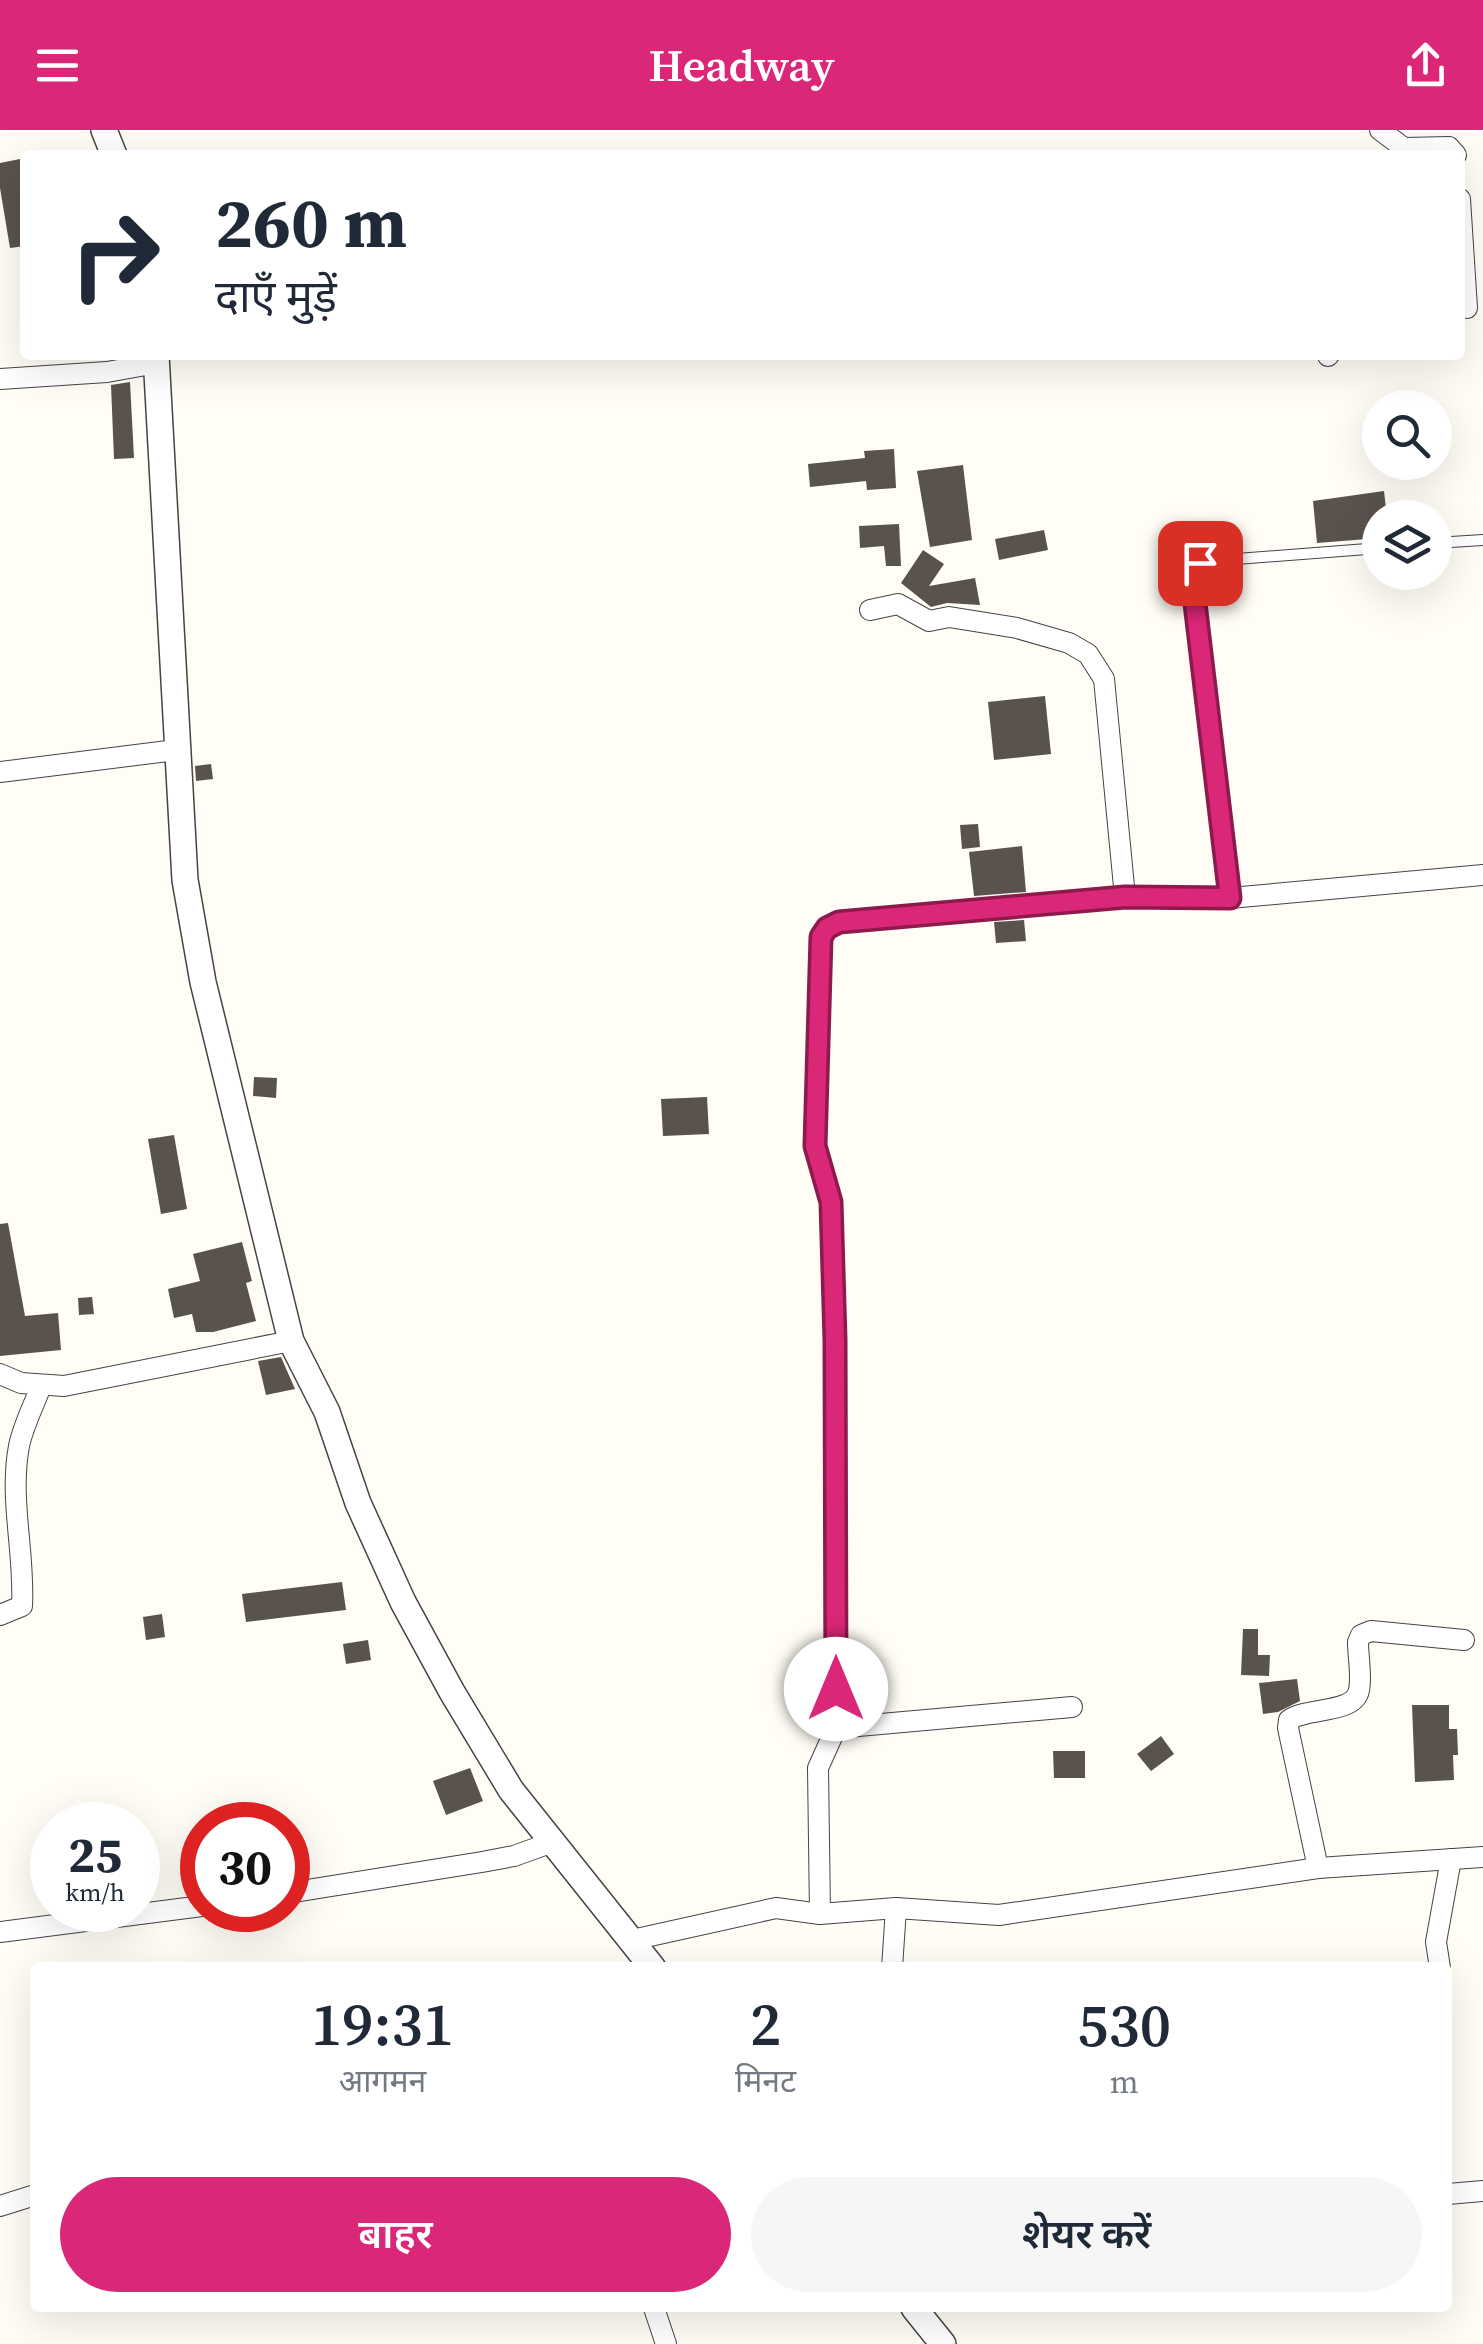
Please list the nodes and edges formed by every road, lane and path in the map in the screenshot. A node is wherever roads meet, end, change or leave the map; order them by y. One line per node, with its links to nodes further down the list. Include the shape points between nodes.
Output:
1 (1380, 130): 2 (street, via 1404,148)
2 (1451, 144)
3 (1465, 254): 4 (street)
4 (1470, 308)
5 (152, 360): 7 (street, via 107,372)
6 (156, 360): 12 (street)
7 (0, 380)
8 (1483, 540): 9 (lane)
9 (1452, 542)
10 (1362, 549): 16 (lane, via 1211,560 1195,568)
11 (870, 610): 15 (street, via 898,604 929,622 950,616 1017,628 1088,654 1104,678)
12 (176, 750): 13 (street); 17 (street, via 185,880 203,982)
13 (0, 772)
14 (1483, 875): 16 (street)
15 (1125, 897): 16 (street); 23 (street, via 839,922 821,937 815,1146 832,1222)
16 (1230, 898)
17 (290, 1340): 19 (street); 24 (street, via 328,1412 358,1503 403,1602 511,1790)
18 (0, 1374): 19 (street)
19 (41, 1386): 20 (street, via 19,1446 22,1606)
20 (0, 1615)
21 (1464, 1640): 27 (street, via 1361,1635 1356,1699 1290,1720)
22 (1072, 1708): 23 (street)
23 (836, 1728): 31 (street, via 818,1768)
24 (550, 1843): 28 (street, via 482,1862); 33 (street)
25 (1483, 1856): 26 (street)
26 (1452, 1859): 27 (street); 36 (street, via 1436,1942)
27 (1318, 1868): 29 (street, via 998,1915)
28 (310, 1889)
29 (896, 1908): 31 (street); 35 (street)
30 (180, 1909): 32 (street)
31 (820, 1914): 33 (street, via 776,1908)
32 (0, 1932)
33 (632, 1940): 34 (street)
34 (648, 1962)
35 (892, 1962)
36 (1439, 1962)
37 (1483, 2191): 38 (street)
38 (1452, 2194)
39 (30, 2196): 40 (street)
40 (0, 2206)
41 (655, 2312): 43 (street)
42 (917, 2312): 44 (street)
43 (666, 2344)
44 (943, 2344)

